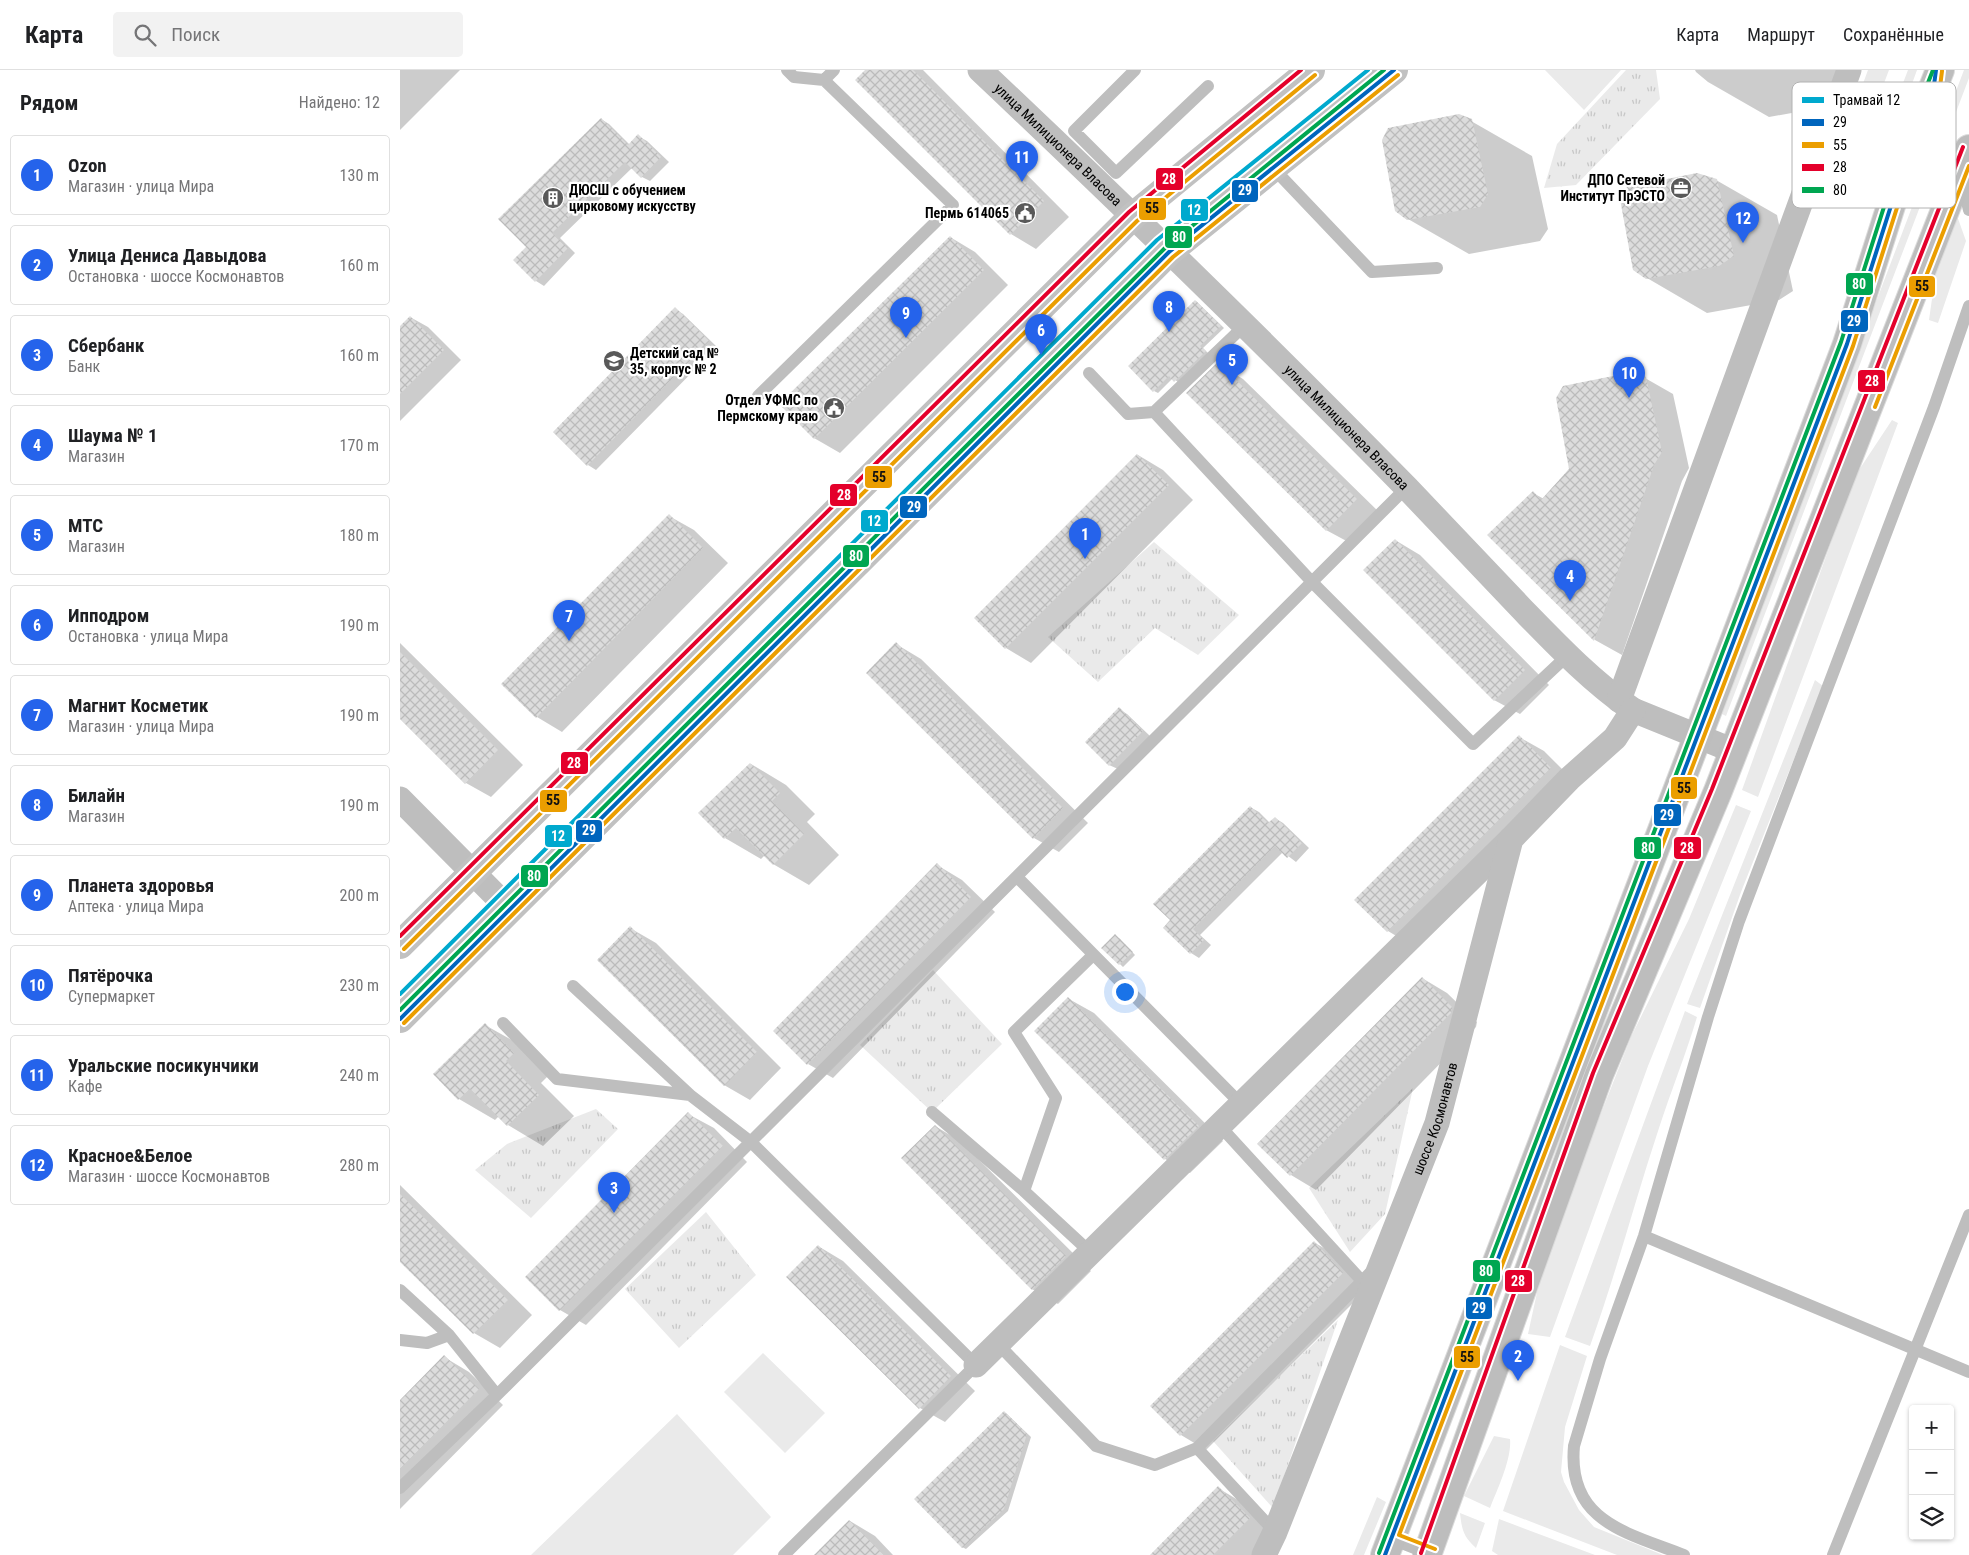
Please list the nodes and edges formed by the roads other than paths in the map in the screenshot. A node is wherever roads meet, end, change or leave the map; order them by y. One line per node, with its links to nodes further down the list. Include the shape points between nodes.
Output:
1 (787, 70): 8 (lane, via 794,77)
2 (834, 70): 8 (lane)
3 (980, 70): 18 (street, улица Милиционера Власова)
4 (1135, 70): 10 (lane, via 1074,131 1116,173)
5 (1311, 70): 18 (main road)
6 (1394, 70): 12 (main road)
7 (1848, 70): 9 (street)
8 (824, 80): 24 (lane, via 953,205)
9 (1844, 82)
10 (1208, 86)
11 (1964, 160): 13 (main road); 17 (lane)
12 (1272, 167): 19 (main road); 20 (lane, via 1372,272)
13 (1956, 181)
14 (1800, 208): 29 (street)
15 (1890, 208): 30 (main road, via 1847,344)
16 (1945, 208): 31 (main road)
17 (1969, 210)
18 (1133, 216): 19 (street, улица Милиционера Власова); 34 (main road)
19 (1169, 252): 22 (street, улица Милиционера Власова); 36 (main road)
20 (1437, 268)
21 (1969, 306): 49 (lane, via 1934,407 1739,921)
22 (1244, 326): 25 (lane); 26 (street, улица Милиционера Власова)
23 (1089, 373): 25 (lane, via 1128,414)
24 (758, 396)
25 (1154, 412): 27 (lane)
26 (1406, 488): 27 (lane); 28 (street, улица Милиционера Власова)
27 (1312, 582): 28 (lane, via 1473,744); 35 (lane)
28 (1567, 656): 29 (street, улица Милиционера Власова)
29 (1626, 705): 30 (street, улица Милиционера Власова); 33 (street, via 1615,738)
30 (1698, 736): 31 (street, улица Милиционера Власова); 64 (main road)
31 (1734, 751): 65 (main road, via 1599,1075)
32 (400, 798): 34 (street)
33 (1511, 838): 43 (street); 51 (street, шоссе Космонавтов, via 1437,1124)
34 (472, 873): 36 (street); 37 (main road)
35 (1017, 877): 38 (lane); 46 (lane)
36 (509, 909): 40 (main road)
37 (400, 945)
38 (1094, 955): 43 (lane); 47 (lane, via 1014,1032 1056,1098)
39 (573, 986): 42 (lane)
40 (400, 1019)
41 (503, 1023): 42 (lane, via 557,1079)
42 (690, 1095): 46 (lane)
43 (1240, 1103): 45 (street)
44 (932, 1112): 47 (lane)
45 (1219, 1125): 50 (street); 52 (lane)
46 (751, 1142): 58 (lane); 60 (lane)
47 (1024, 1191): 50 (lane)
48 (1969, 1214): 57 (lane)
49 (1644, 1236): 57 (lane); 68 (lane, via 1600,1359 1574,1446 1574,1469 1582,1494 1599,1517 1617,1528)
50 (1090, 1252): 56 (street)
51 (1381, 1261): 52 (lane); 63 (street, шоссе Космонавтов)
52 (1362, 1281): 61 (lane)
53 (400, 1290): 54 (lane)
54 (449, 1335): 55 (lane, via 427,1343); 60 (lane)
55 (400, 1340)
56 (998, 1344): 58 (street); 61 (lane, via 1096,1446 1155,1465)
57 (1915, 1349): 59 (lane); 69 (lane)
58 (976, 1365): 66 (lane)
59 (1969, 1372)
60 (497, 1394): 62 (lane)
61 (1197, 1448): 63 (lane)
62 (400, 1488)
63 (1275, 1532): 67 (street, шоссе Космонавтов)
64 (1388, 1547): 65 (lane)
65 (1429, 1554)
66 (784, 1555)
67 (1264, 1555)
68 (1684, 1555)
69 (1834, 1555)

